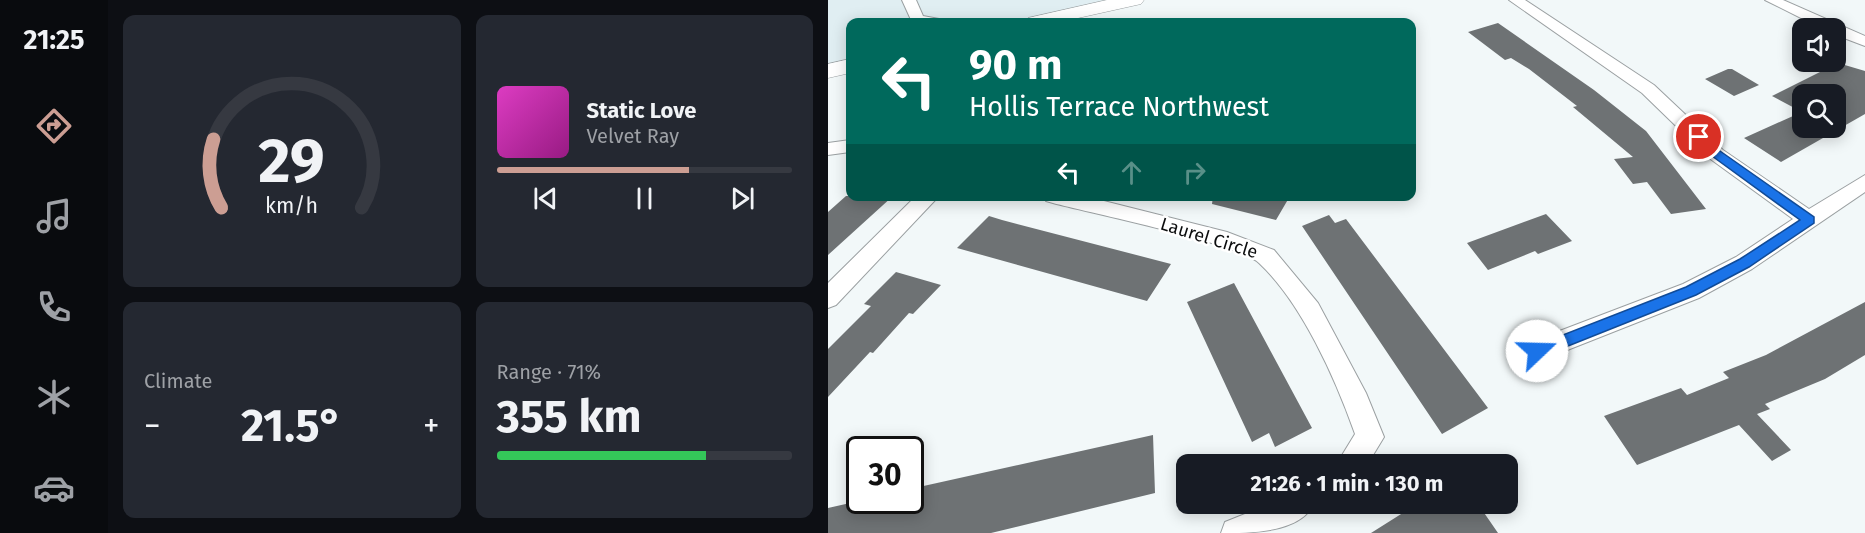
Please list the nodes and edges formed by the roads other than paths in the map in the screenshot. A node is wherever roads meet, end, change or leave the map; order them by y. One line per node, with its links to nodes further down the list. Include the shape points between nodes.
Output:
1 (909, 0): 5 (street)
2 (1134, 0): 6 (street)
3 (1516, 0): 17 (street, via 1648,89 1716,154)
4 (1772, 0): 7 (street)
5 (917, 18)
6 (1053, 18)
7 (1811, 18)
8 (1846, 34): 9 (street)
9 (1865, 41)
10 (846, 67): 11 (street)
11 (828, 71)
12 (846, 147): 13 (street)
13 (828, 149)
14 (1865, 182): 17 (street)
15 (924, 201): 18 (street)
16 (1073, 201): 20 (street, Laurel Circle, via 1227,240 1266,256 1311,310 1357,402 1370,437)
17 (1809, 220): 19 (street, via 1744,263 1691,291)
18 (828, 298)
19 (1537, 351)
20 (1358, 454)
21 (1282, 514): 22 (street)
22 (1236, 533)

